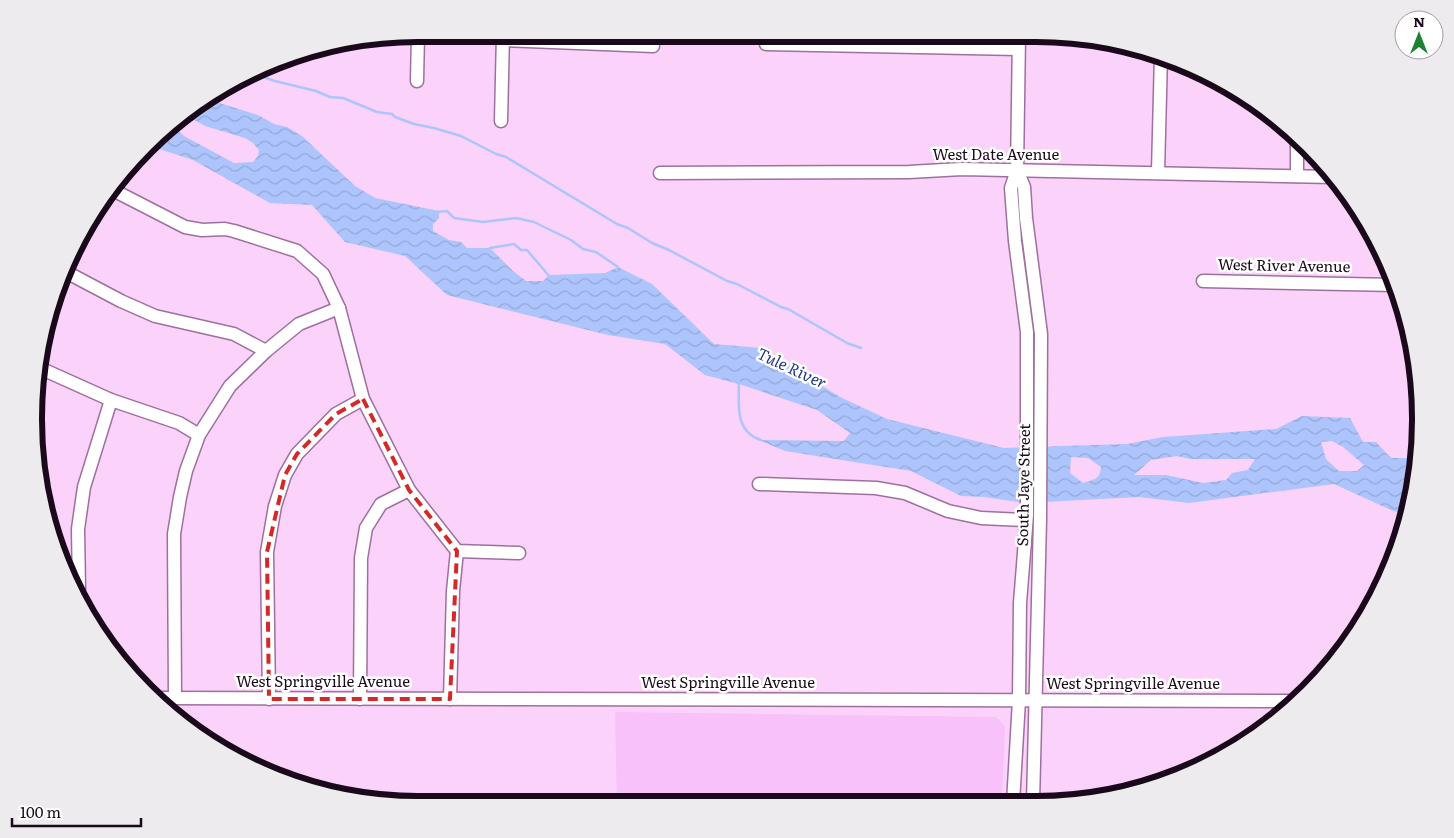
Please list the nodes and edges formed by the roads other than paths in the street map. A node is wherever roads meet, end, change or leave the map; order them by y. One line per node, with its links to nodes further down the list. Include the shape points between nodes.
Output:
1 (418, 42): 9 (street)
2 (503, 42): 10 (street)
3 (586, 42): 6 (street)
4 (1018, 42): 7 (street, South Jaye Street)
5 (766, 44): 7 (street)
6 (653, 46)
7 (1018, 49): 12 (street, South Jaye Street)
8 (1161, 64): 13 (street)
9 (417, 81)
10 (501, 121)
11 (1297, 150): 15 (street)
12 (1017, 170): 13 (street, West Date Avenue); 14 (street, West Date Avenue); 29 (street, South Jaye Street, via 1011,188 1027,332); 39 (street, South Jaye Street, via 1024,187 1041,334)
13 (1158, 172): 15 (street, West Date Avenue)
14 (660, 173)
15 (1296, 176): 16 (street, West Date Avenue)
16 (1323, 177)
17 (118, 193): 21 (street, via 185,227 225,229 297,251 323,274)
18 (71, 275): 22 (street, via 155,316 234,334)
19 (1203, 281): 20 (street, West River Avenue)
20 (1387, 285)
21 (339, 308): 22 (street, via 300,324); 24 (street)
22 (266, 351): 26 (street, via 230,386)
23 (46, 371): 25 (street)
24 (363, 398): 28 (street); 35 (street, via 336,414 297,454 284,475 267,552)
25 (111, 400): 26 (street, via 179,423); 32 (street, via 84,487 78,529)
26 (200, 435): 34 (street, via 186,471 174,534)
27 (759, 484): 29 (street, via 876,488 972,516)
28 (408, 490): 30 (street); 36 (street, via 381,504 366,528 361,558)
29 (1026, 518): 38 (street, South Jaye Street, via 1020,603)
30 (457, 551): 31 (street); 37 (street)
31 (518, 553)
32 (79, 581)
33 (167, 698): 34 (street, West Springville Avenue)
34 (175, 698): 35 (street, West Springville Avenue)
35 (269, 698): 36 (street, West Springville Avenue)
36 (360, 699): 37 (street, West Springville Avenue)
37 (450, 699): 38 (street, West Springville Avenue)
38 (1019, 700): 39 (street, West Springville Avenue); 41 (street, South Jaye Street)
39 (1035, 700): 40 (street, West Springville Avenue); 42 (street, South Jaye Street)
40 (1284, 701)
41 (1013, 796)
42 (1033, 796)

